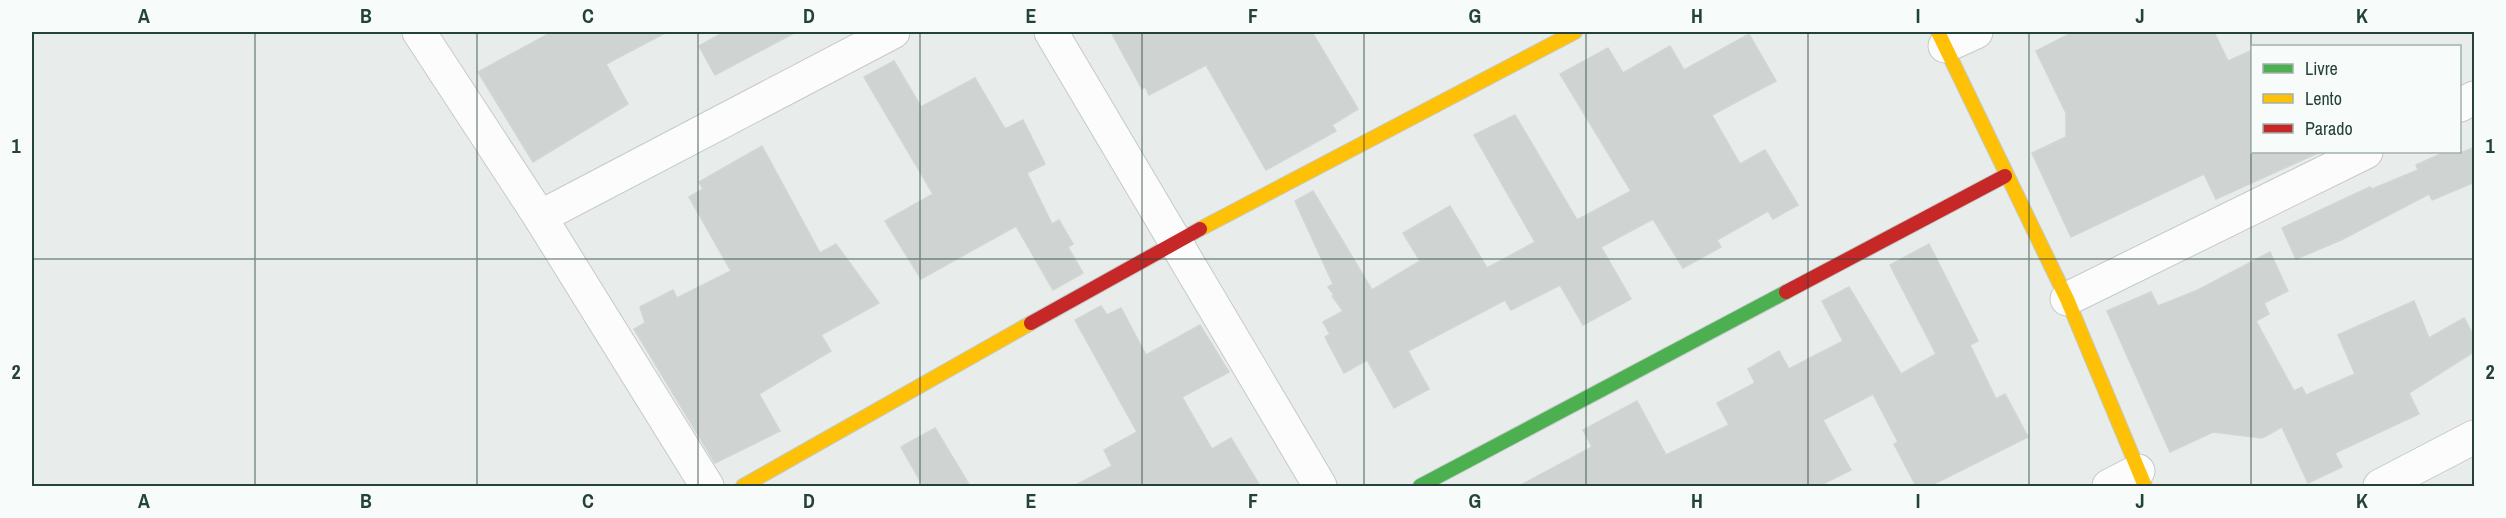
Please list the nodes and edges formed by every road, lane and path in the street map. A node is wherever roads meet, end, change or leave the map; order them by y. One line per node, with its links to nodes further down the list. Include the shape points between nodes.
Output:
1 (419, 32): 11 (street)
2 (893, 32): 11 (street)
3 (1051, 32): 12 (street)
4 (1575, 32): 12 (street)
5 (1976, 32): 6 (street)
6 (1942, 39): 10 (street)
7 (2475, 98): 8 (street)
8 (2461, 105)
9 (2364, 153): 13 (street)
10 (2006, 176): 13 (street); 19 (street)
11 (540, 217): 16 (street)
12 (1176, 242): 17 (street); 18 (street)
13 (2067, 299): 15 (street)
14 (2475, 437): 21 (street)
15 (2142, 479): 20 (street)
16 (707, 486)
17 (742, 486)
18 (1320, 486)
19 (1420, 486)
20 (2109, 486)
21 (2380, 486)

